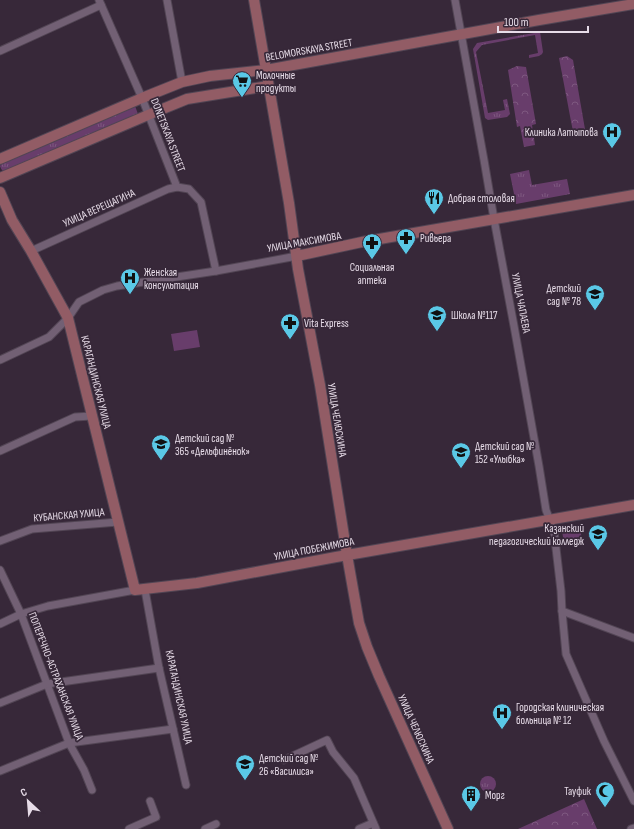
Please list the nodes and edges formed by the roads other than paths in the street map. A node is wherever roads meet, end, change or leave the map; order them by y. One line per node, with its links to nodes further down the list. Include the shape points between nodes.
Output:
1 (167, 0): 9 (street)
2 (254, 0): 8 (main road, УЛИЦА ЧЕЛЮСКИНА)
3 (455, 0): 6 (street, УЛИЦА ЧАПАЕВА)
4 (100, 2): 7 (street); 11 (street, DONETSKAYA STREET)
5 (634, 4): 6 (main road, BELOMORSKAYA STREET)
6 (462, 34): 8 (main road, BELOMORSKAYA STREET); 18 (street, УЛИЦА ЧАПАЕВА)
7 (0, 51)
8 (266, 70): 9 (main road, BELOMORSKAYA STREET); 10 (main road, УЛИЦА ЧЕЛЮСКИНА)
9 (182, 82): 11 (main road, BELOMORSKAYA STREET)
10 (268, 86): 12 (main road, via 187,99); 20 (main road, УЛИЦА ЧЕЛЮСКИНА)
11 (142, 98): 12 (street, DONETSKAYA STREET); 13 (main road, BELOMORSKAYA STREET)
12 (148, 115): 14 (main road); 15 (street, DONETSKAYA STREET)
13 (0, 159)
14 (0, 178)
15 (177, 187): 19 (street, УЛИЦА ВЕРЕЩАГИНА); 21 (street, DONETSKAYA STREET, via 189,189 201,202)
16 (0, 192): 19 (main road, КАРАГАНДИНСКАЯ УЛИЦА, via 12,220)
17 (634, 195): 18 (main road, УЛИЦА МАКСИМОВА)
18 (494, 219): 20 (main road, УЛИЦА МАКСИМОВА); 27 (street, УЛИЦА ЧАПАЕВА)
19 (31, 251): 22 (main road, КАРАГАНДИНСКАЯ УЛИЦА)
20 (297, 256): 21 (street, УЛИЦА МАКСИМОВА); 30 (main road, УЛИЦА ЧЕЛЮСКИНА)
21 (216, 271): 22 (street, УЛИЦА МАКСИМОВА, via 103,290 80,302)
22 (68, 318): 23 (street, УЛИЦА МАКСИМОВА, via 49,337); 24 (main road, КАРАГАНДИНСКАЯ УЛИЦА)
23 (0, 360)
24 (92, 416): 25 (street, via 75,417); 28 (main road, КАРАГАНДИНСКАЯ УЛИЦА)
25 (0, 451)
26 (634, 505): 27 (main road, УЛИЦА ПОБЕЖИМОВА)
27 (549, 519): 30 (main road, УЛИЦА ПОБЕЖИМОВА); 33 (street, УЛИЦА ЧАПАЕВА, via 554,531)
28 (118, 522): 29 (street, КУБАНСКАЯ УЛИЦА, via 32,529); 32 (main road, КАРАГАНДИНСКАЯ УЛИЦА)
29 (0, 541)
30 (347, 555): 32 (main road, УЛИЦА ПОБЕЖИМОВА, via 197,583); 54 (main road, УЛИЦА ЧЕЛЮСКИНА, via 359,622 367,647)
31 (0, 570): 34 (street, ПОПЕРЕЧНО-АСТРАХАНСКАЯ УЛИЦА)
32 (140, 590): 34 (street, УЛИЦА ПОБЕЖИМОВА, via 48,606); 38 (street, КАРАГАНДИНСКАЯ УЛИЦА)
33 (562, 611): 36 (street); 48 (street, УЛИЦА ЧАПАЕВА, via 566,654 604,741)
34 (21, 614): 35 (street, УЛИЦА ПОБЕЖИМОВА); 39 (street, ПОПЕРЕЧНО-АСТРАХАНСКАЯ УЛИЦА)
35 (0, 624)
36 (632, 637): 37 (street)
37 (634, 644)
38 (159, 668): 39 (street); 41 (street, КАРАГАНДИНСКАЯ УЛИЦА)
39 (47, 684): 40 (street); 42 (street, ПОПЕРЕЧНО-АСТРАХАНСКАЯ УЛИЦА)
40 (0, 703)
41 (173, 729): 42 (street); 45 (street, КАРАГАНДИНСКАЯ УЛИЦА)
42 (69, 743): 44 (street); 46 (street, ПОПЕРЕЧНО-АСТРАХАНСКАЯ УЛИЦА)
43 (284, 760): 50 (street, via 327,740 333,752 354,778)
44 (0, 771)
45 (186, 785)
46 (92, 790)
47 (150, 801): 51 (street, via 156,817)
48 (634, 801)
49 (216, 824): 52 (street)
50 (374, 826): 53 (street)
51 (129, 829)
52 (205, 829)
53 (358, 829)
54 (448, 829)

